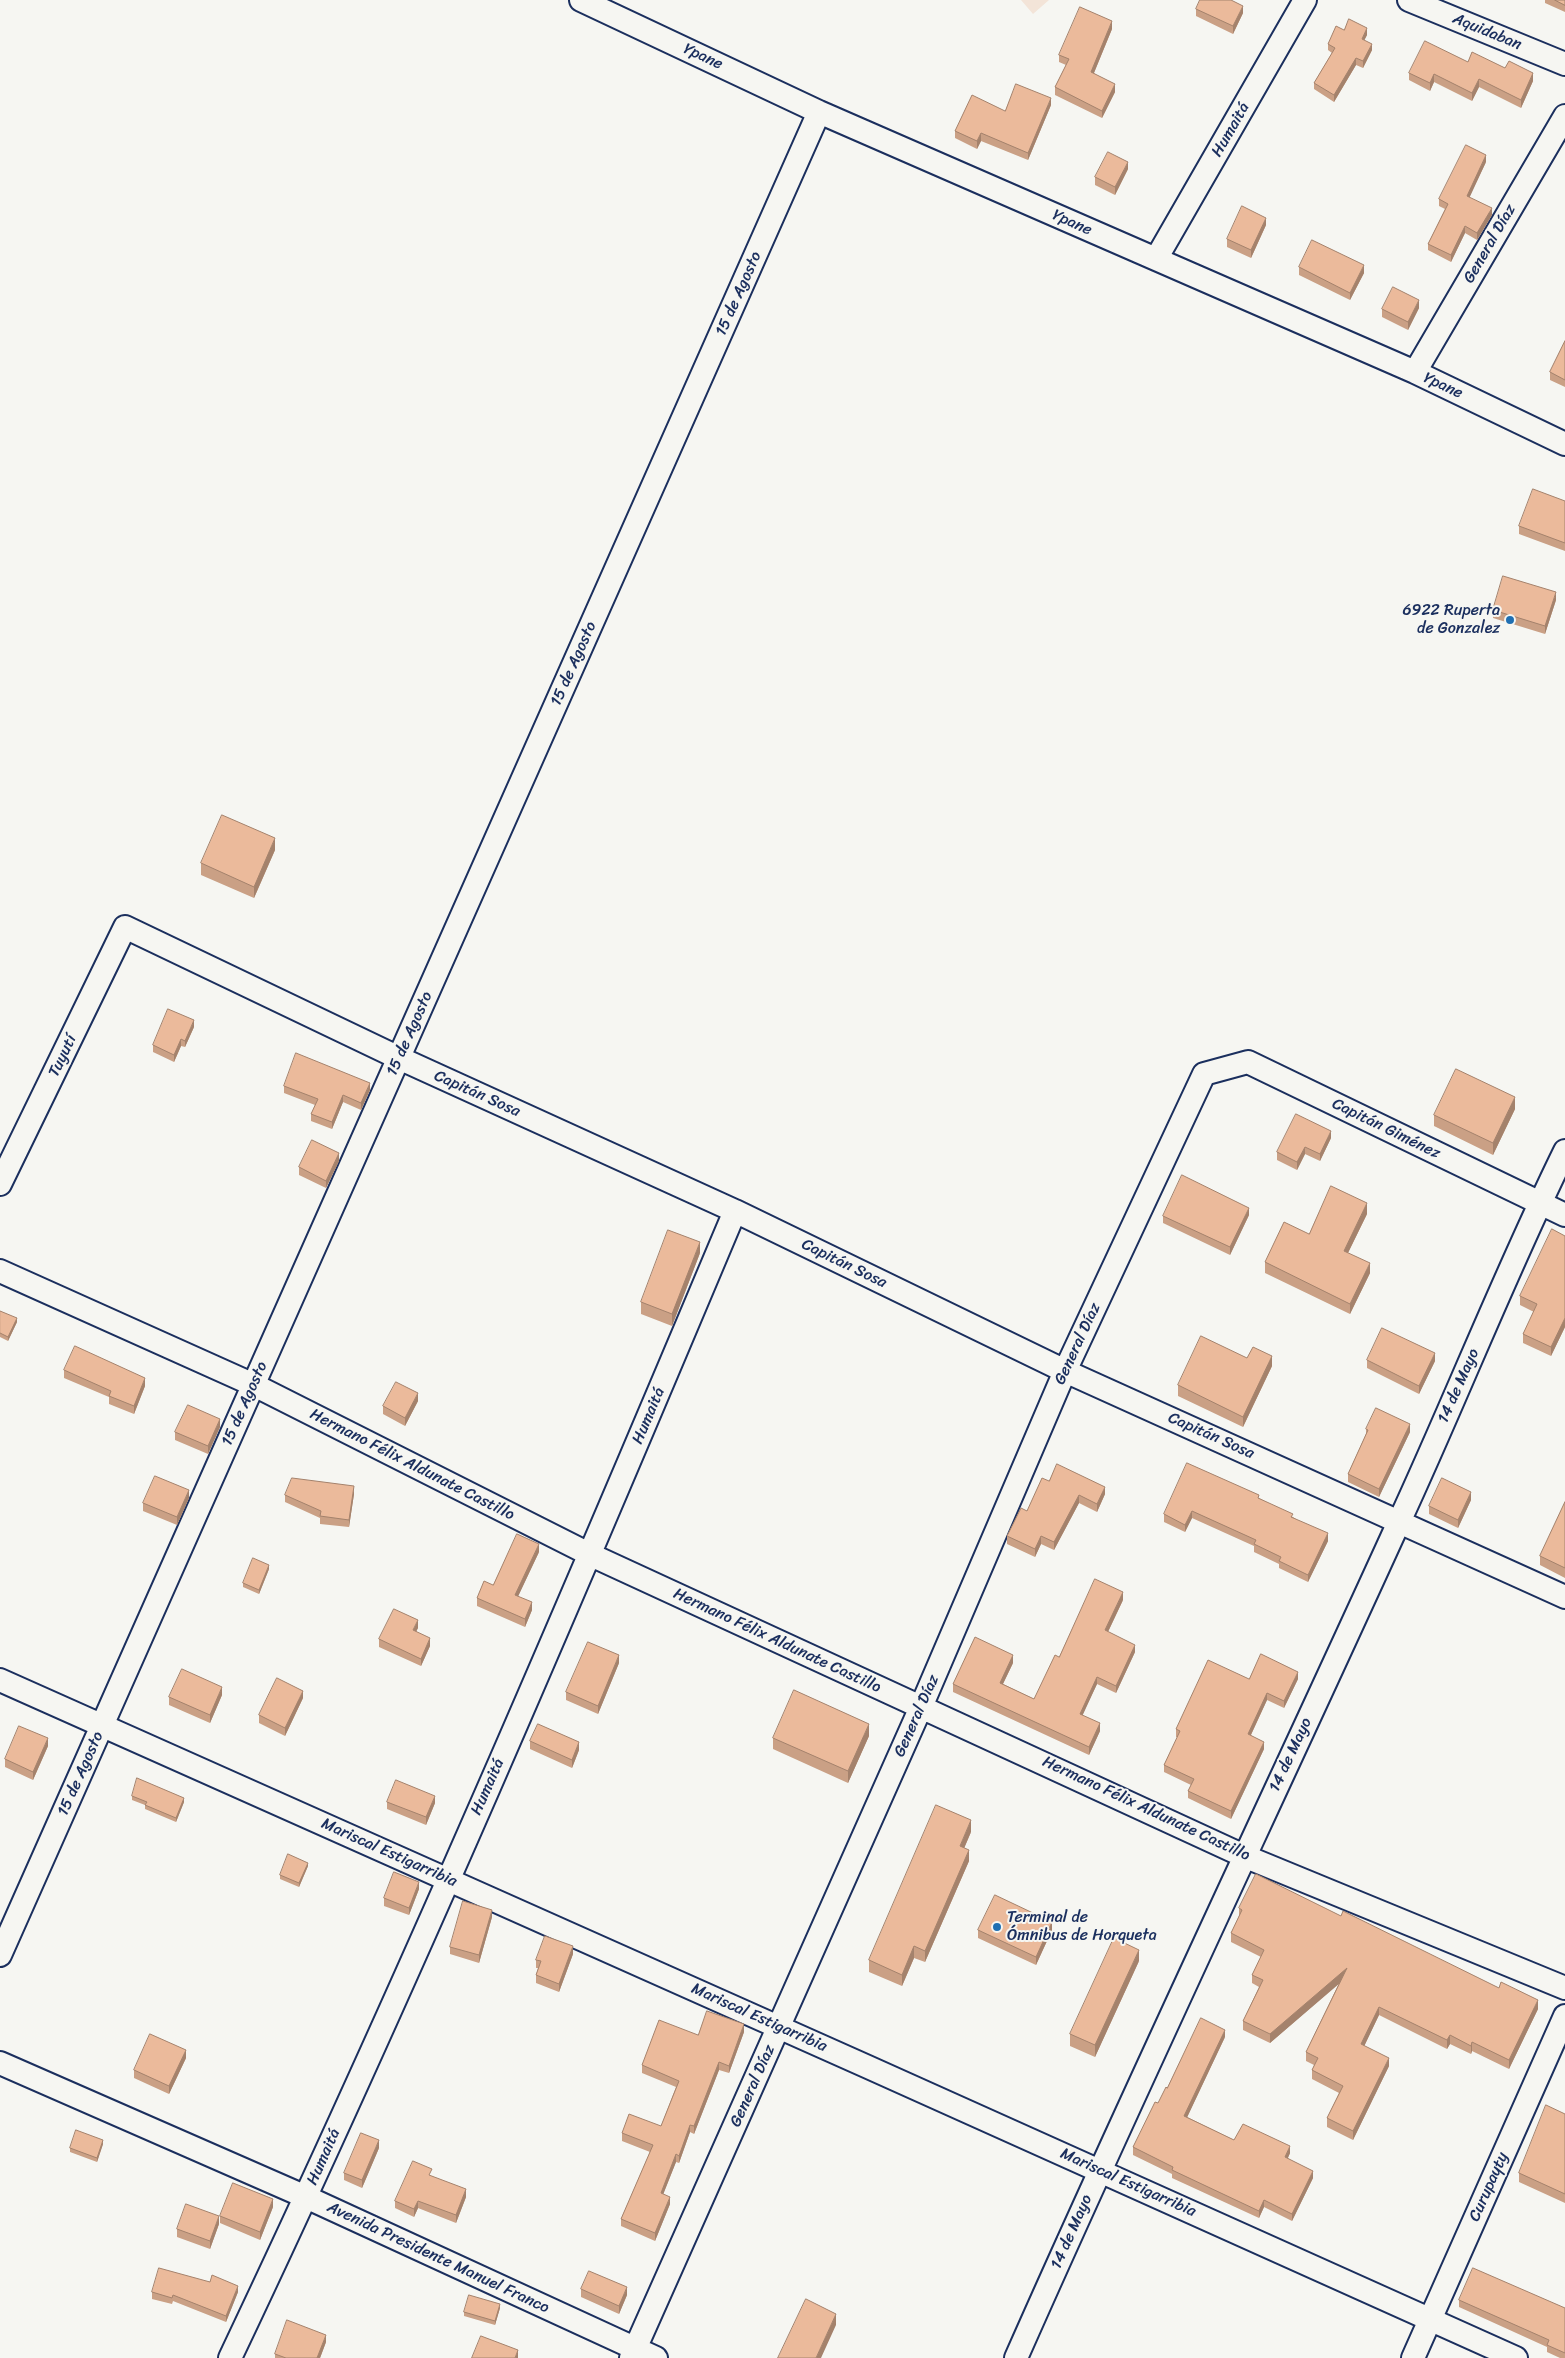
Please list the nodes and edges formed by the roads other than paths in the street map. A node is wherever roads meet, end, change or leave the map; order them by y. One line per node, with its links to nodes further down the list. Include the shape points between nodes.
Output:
1 (580, 0): 5 (street, Ypane)
2 (1305, 0): 7 (street, Humaitá)
3 (1409, 0): 4 (street, Aquidaban)
4 (1565, 64)
5 (820, 112): 7 (street, Ypane); 11 (street, 15 de Agosto)
6 (1565, 116): 8 (street, General Díaz)
7 (1156, 259): 8 (street, Ypane)
8 (1415, 372): 9 (street, Ypane)
9 (1565, 444)
10 (125, 927): 11 (street, Capitán Sosa); 14 (street, Tuyutí)
11 (399, 1058): 16 (street, Capitán Sosa); 20 (street, 15 de Agosto)
12 (1204, 1074): 15 (street, Capitán Giménez, via 1248,1062); 19 (street, General Díaz)
13 (1565, 1151): 15 (street, 14 de Mayo)
14 (0, 1184)
15 (1539, 1204): 17 (street, Capitán Giménez); 21 (street, 14 de Mayo)
16 (735, 1211): 19 (street, Capitán Sosa); 22 (street, Humaitá)
17 (1565, 1215)
18 (0, 1271): 20 (street, Hermano Félix Aldunate Castillo)
19 (1065, 1370): 21 (street, Capitán Sosa); 25 (street, General Díaz)
20 (254, 1385): 22 (street, Hermano Félix Aldunate Castillo); 26 (street, 15 de Agosto)
21 (1400, 1522): 23 (street, Capitán Sosa); 27 (street, 14 de Mayo)
22 (591, 1555): 25 (street, Hermano Félix Aldunate Castillo); 28 (street, Humaitá)
23 (1565, 1597)
24 (0, 1680): 26 (street, Mariscal Estigarribia)
25 (921, 1707): 27 (street, Hermano Félix Aldunate Castillo); 32 (street, General Díaz)
26 (102, 1726): 28 (street, Mariscal Estigarribia); 29 (street, 15 de Agosto)
27 (1244, 1856): 30 (street, Hermano Félix Aldunate Castillo); 34 (street, 14 de Mayo)
28 (448, 1880): 32 (street, Mariscal Estigarribia); 35 (street, Humaitá)
29 (0, 1955)
30 (1565, 1988)
31 (1565, 2016): 36 (street, Curupayty)
32 (779, 2027): 34 (street, Mariscal Estigarribia); 37 (street, General Díaz)
33 (0, 2063): 35 (street, Avenida Presidente Manuel Franco)
34 (1099, 2170): 36 (street, Mariscal Estigarribia); 40 (street, 14 de Mayo)
35 (306, 2197): 37 (street, Avenida Presidente Manuel Franco); 38 (street, Humaitá)
36 (1431, 2319): 41 (street, Curupayty); 42 (street, Mariscal Estigarribia)
37 (633, 2353): 39 (street, Avenida Presidente Manuel Franco)
38 (230, 2358)
39 (656, 2358)
40 (1016, 2358)
41 (1413, 2358)
42 (1516, 2358)

